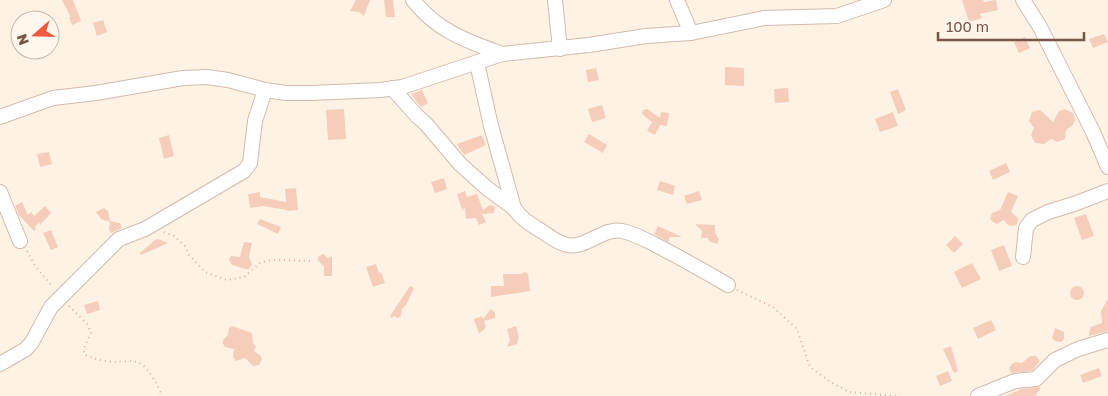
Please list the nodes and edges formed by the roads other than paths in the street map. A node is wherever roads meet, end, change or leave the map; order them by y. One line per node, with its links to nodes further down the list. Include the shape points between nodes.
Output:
1 (413, 0): 8 (street, via 431,20 462,40)
2 (555, 0): 7 (street)
3 (677, 0): 6 (street)
4 (884, 0): 6 (street, via 837,16 764,18)
5 (1023, 0): 13 (street, via 1040,27)
6 (691, 33): 7 (street, via 644,36)
7 (560, 49): 8 (street)
8 (502, 54): 9 (street)
9 (477, 63): 10 (street); 16 (street)
10 (392, 88): 11 (street, via 310,93); 16 (street, via 460,164)
11 (265, 90): 12 (street, via 207,76 183,78 53,98); 21 (street, via 255,122 248,166 239,175 139,232 119,239 51,307 26,349)
12 (0, 117)
13 (1108, 167)
14 (1108, 191): 18 (street, via 1032,220 1026,228)
15 (0, 192): 17 (street)
16 (514, 208): 19 (street, via 528,223 560,243 572,246 620,231 672,254)
17 (20, 242)
18 (1023, 257)
19 (728, 285)
20 (1108, 340): 22 (street, via 1055,360 1036,379 1015,381)
21 (0, 364)
22 (978, 396)

